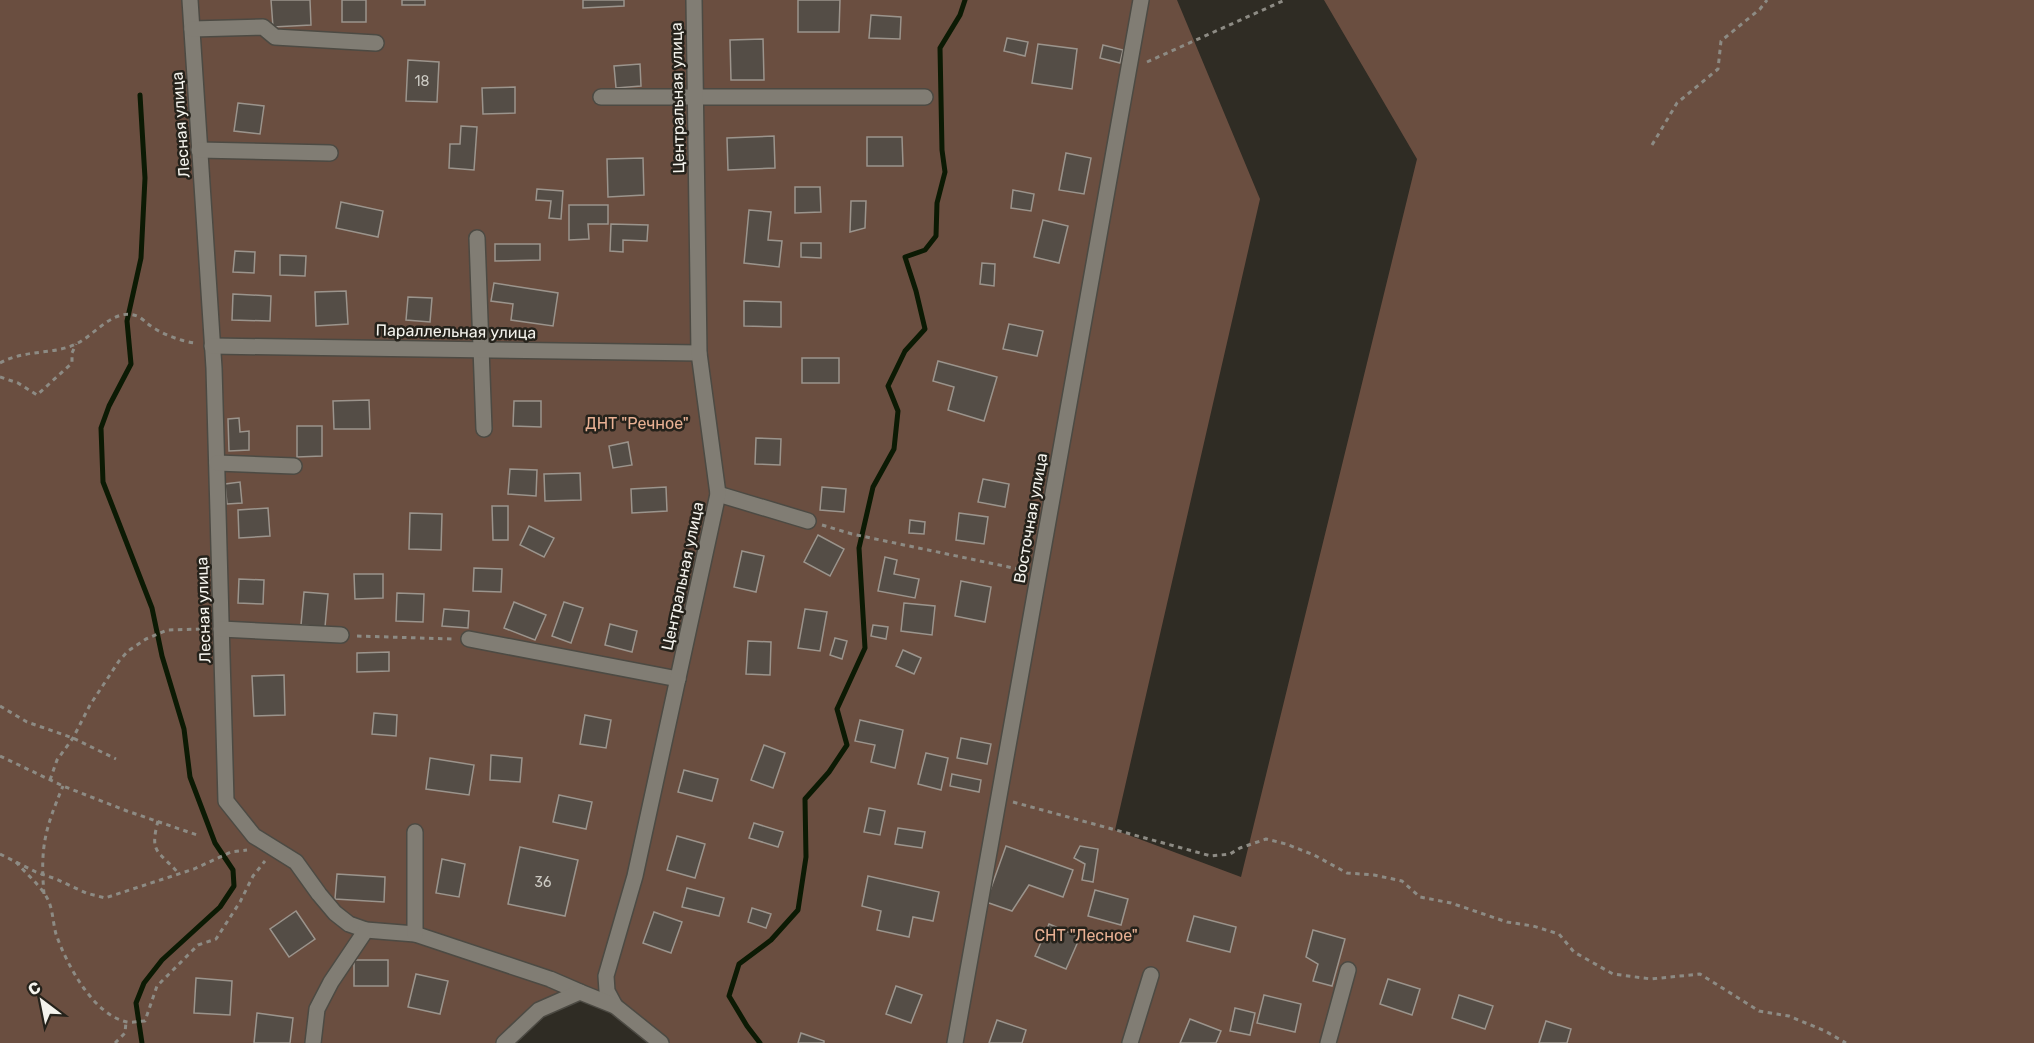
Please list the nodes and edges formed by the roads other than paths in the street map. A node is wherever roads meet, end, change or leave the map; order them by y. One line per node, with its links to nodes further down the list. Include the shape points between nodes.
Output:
1 (190, 0): 4 (street, Лесная улица)
2 (694, 0): 8 (street, Центральная улица)
3 (1141, 0): 34 (street, Восточная улица)
4 (192, 29): 5 (street, via 262,27 275,37); 9 (street, Лесная улица)
5 (376, 43)
6 (601, 97): 8 (street)
7 (925, 97): 8 (street)
8 (695, 99): 14 (street, Центральная улица)
9 (200, 150): 10 (street); 12 (street, Лесная улица)
10 (330, 153)
11 (477, 238): 13 (street)
12 (212, 346): 13 (street, Параллельная улица); 16 (street, Лесная улица)
13 (479, 349): 14 (street, Параллельная улица); 15 (street)
14 (699, 353): 18 (street, Центральная улица)
15 (483, 429)
16 (217, 463): 17 (street); 20 (street, Лесная улица)
17 (294, 466)
18 (718, 494): 19 (street); 23 (street, Центральная улица)
19 (808, 521)
20 (221, 629): 21 (street); 25 (street, Лесная улица, via 226,801 254,836 296,862 336,913)
21 (341, 635)
22 (469, 639): 23 (street)
23 (678, 679): 30 (street, Центральная улица, via 635,876 606,976 607,991)
24 (415, 832): 26 (street)
25 (366, 930): 26 (street, Лесная улица); 31 (street, via 318,1009)
26 (415, 934): 29 (street, Лесная улица)
27 (1348, 970): 36 (street)
28 (1151, 975): 35 (street)
29 (580, 992): 30 (street, Лесная улица); 32 (street, via 539,1010)
30 (615, 1006): 33 (street, Лесная улица)
31 (313, 1043)
32 (504, 1043)
33 (661, 1043)
34 (955, 1043)
35 (1130, 1043)
36 (1328, 1043)

